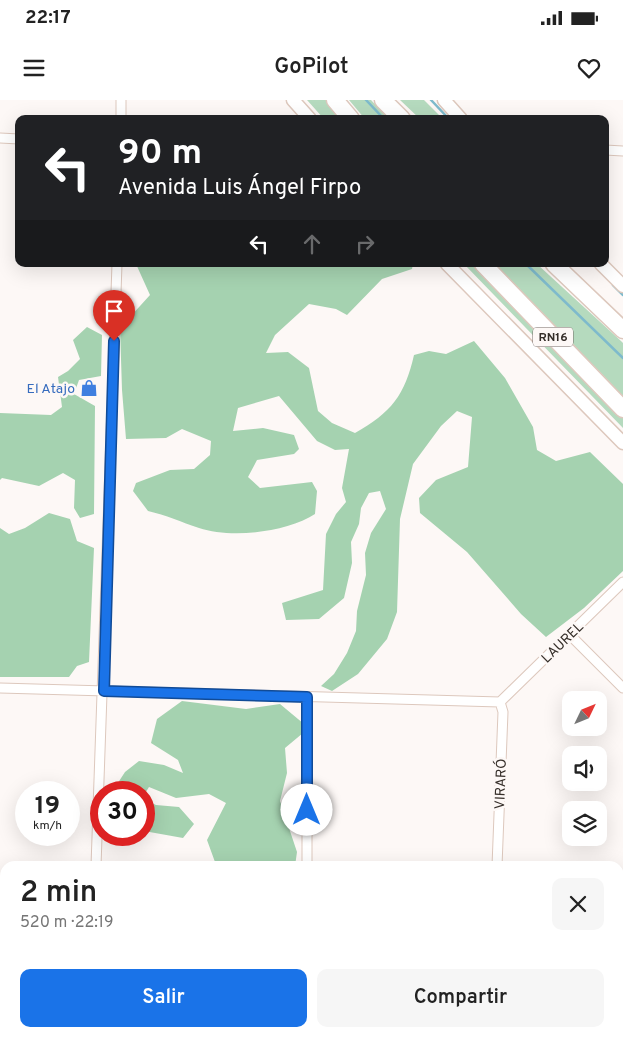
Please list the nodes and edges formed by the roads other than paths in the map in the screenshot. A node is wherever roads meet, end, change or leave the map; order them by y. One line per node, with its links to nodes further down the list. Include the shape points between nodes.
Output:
1 (121, 100): 6 (street)
2 (293, 100): 7 (street)
3 (335, 100): 8 (highway)
4 (383, 100): 9 (highway)
5 (444, 100): 10 (street)
6 (121, 115)
7 (306, 115)
8 (348, 115)
9 (398, 115)
10 (457, 115)
11 (0, 138): 12 (street)
12 (15, 139)
13 (609, 150): 14 (street)
14 (623, 151)
15 (117, 267): 28 (street)
16 (451, 267): 23 (street)
17 (486, 267): 22 (highway, RN16)
18 (557, 267): 21 (highway)
19 (604, 267): 20 (street)
20 (623, 286)
21 (623, 330)
22 (623, 409)
23 (623, 443)
24 (623, 582): 25 (street, LAUREL)
25 (570, 635): 27 (street); 30 (street, LAUREL)
26 (0, 688): 28 (street)
27 (623, 688)
28 (104, 691): 29 (street); 31 (street)
29 (307, 697): 30 (street); 32 (street)
30 (500, 702): 33 (street, VIRARÓ)
31 (96, 861)
32 (307, 861)
33 (497, 861)

